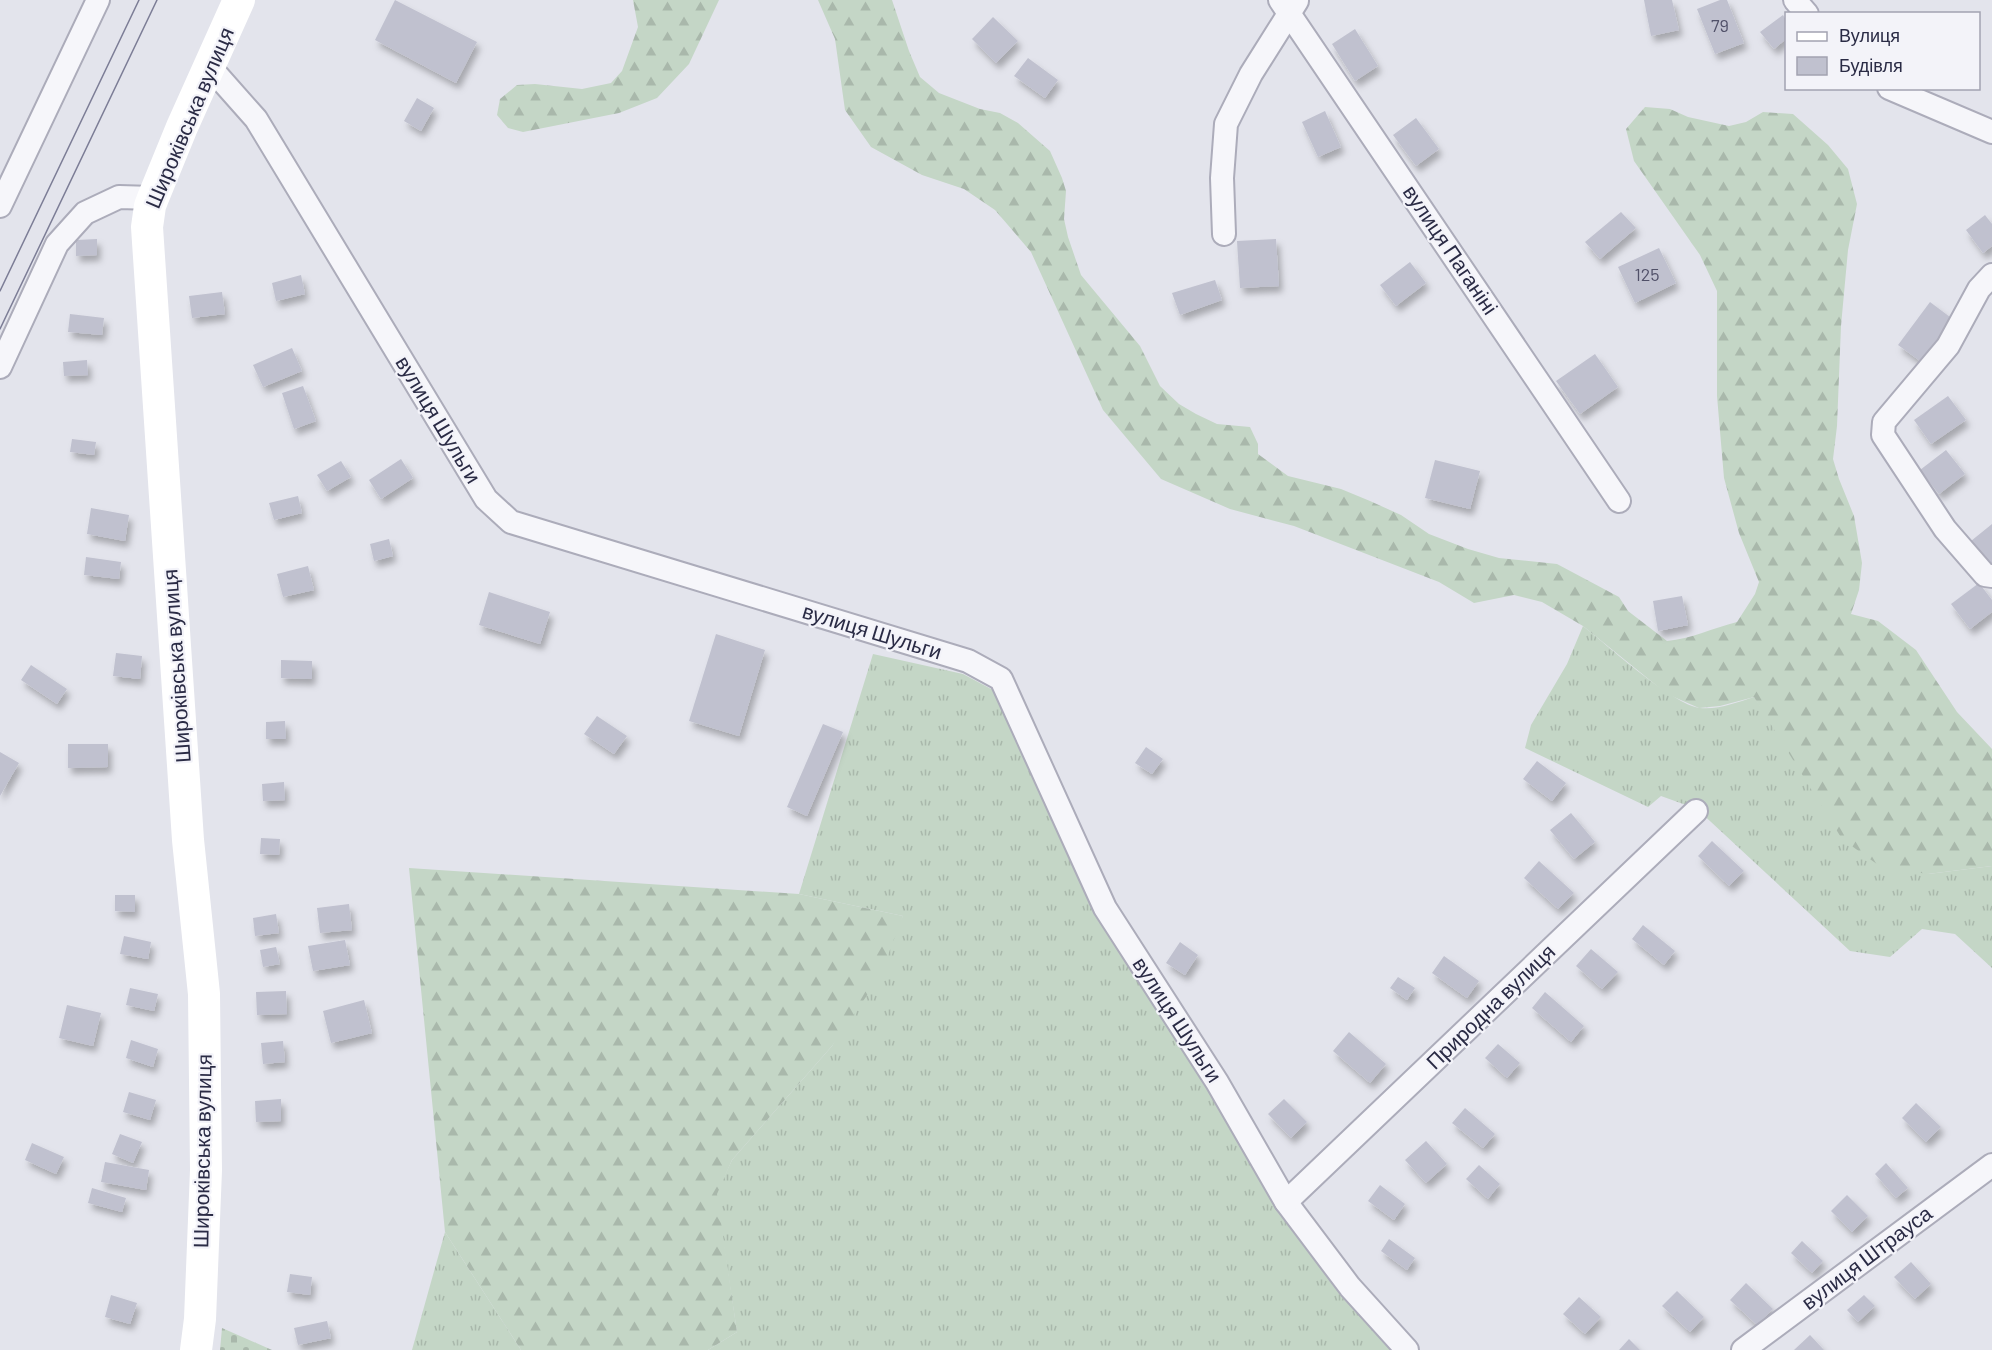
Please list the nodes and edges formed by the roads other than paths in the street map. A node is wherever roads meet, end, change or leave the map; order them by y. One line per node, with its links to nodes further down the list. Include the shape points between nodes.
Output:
1 (98, 0): 10 (street)
2 (239, 0): 6 (main road, Широківська вулиця)
3 (1795, 0): 5 (street)
4 (1289, 4): 11 (street, via 1226,124 1222,178); 14 (street, вулиця Паганіні)
5 (1805, 12)
6 (209, 66): 9 (main road, Широківська вулиця); 18 (street, вулиця Шульги, via 256,119 486,499 511,522 968,661 1000,679 1105,908 1217,1082)
7 (1894, 90): 8 (street)
8 (1992, 132)
9 (153, 198): 13 (street, via 119,197 86,213 64,236); 19 (main road, Широківська вулиця, via 147,227 148,247 188,840 204,994 206,1170)
10 (0, 206)
11 (1224, 234)
12 (1992, 275): 15 (street, via 1979,289 1948,345 1884,422 1883,435 1945,529 1985,575)
13 (0, 367)
14 (1618, 501)
15 (1992, 576)
16 (1696, 811): 18 (street, Природна вулиця)
17 (1992, 1165): 21 (street, вулиця Штрауса)
18 (1286, 1202): 20 (street, вулиця Шульги, via 1350,1287)
19 (196, 1350)
20 (1407, 1350)
21 (1743, 1350)

